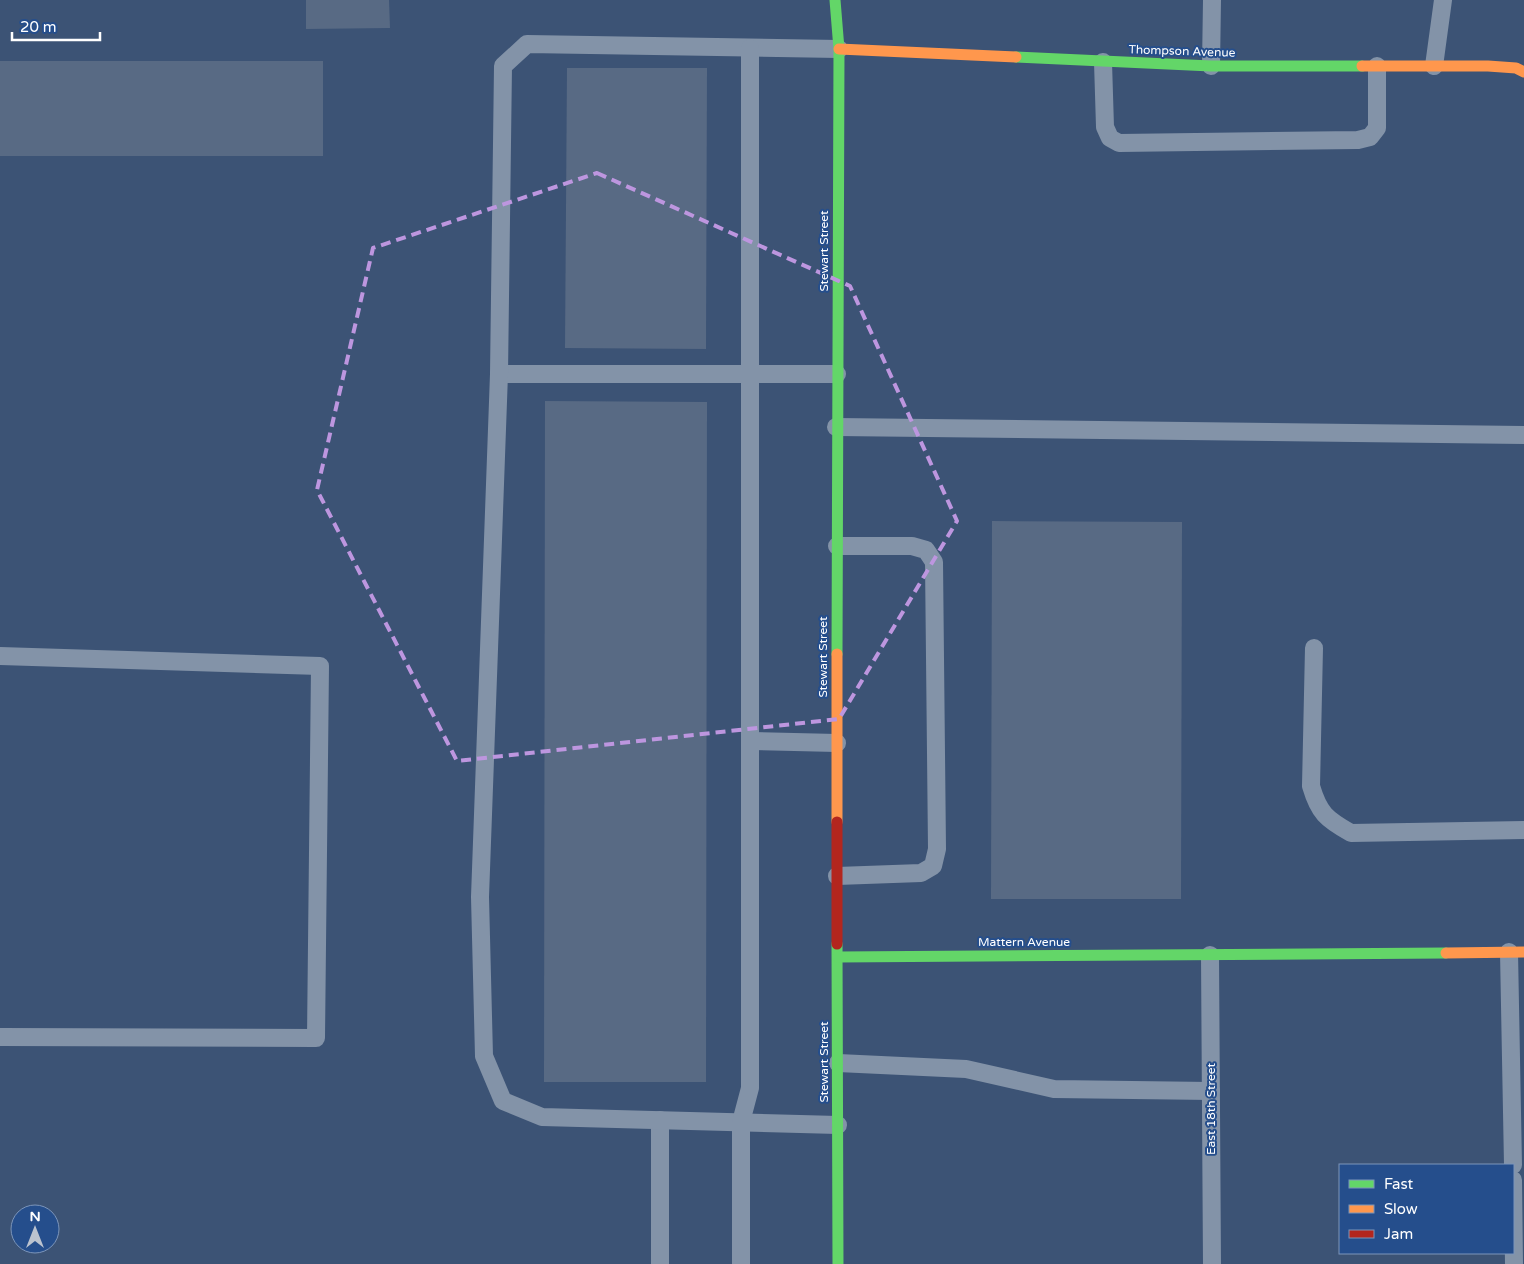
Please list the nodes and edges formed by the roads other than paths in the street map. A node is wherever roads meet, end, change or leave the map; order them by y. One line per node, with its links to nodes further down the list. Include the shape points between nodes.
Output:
1 (835, 0): 5 (street, Stewart Street)
2 (1212, 0): 7 (lane)
3 (1443, 0): 9 (lane)
4 (750, 48): 5 (lane); 11 (lane, via 527,44 503,66); 12 (lane)
5 (839, 49): 6 (street, Thompson Avenue); 13 (street, Stewart Street)
6 (1103, 62): 7 (street, Thompson Avenue); 8 (lane, via 1105,127 1110,138 1119,143 1358,140 1370,136 1377,128)
7 (1211, 66): 8 (street, Thompson Avenue)
8 (1377, 66): 9 (street, Thompson Avenue)
9 (1434, 66): 10 (street, Thompson Avenue, via 1488,66 1516,68)
10 (1524, 72)
11 (499, 374): 12 (lane); 29 (lane, via 480,897 484,1056 503,1101 542,1117)
12 (750, 374): 13 (lane); 19 (lane)
13 (837, 374): 14 (street, Stewart Street)
14 (836, 427): 15 (lane); 16 (street, Stewart Street)
15 (1524, 435)
16 (837, 546): 20 (street, Stewart Street); 22 (lane, via 912,546 926,550 934,562 938,849 934,866 921,873)
17 (1314, 648): 21 (lane, via 1312,786 1317,807 1331,822 1351,833)
18 (0, 656): 26 (lane, via 320,666 316,1038)
19 (750, 741): 20 (lane); 30 (lane, via 750,1088)
20 (837, 743): 22 (street, Stewart Street)
21 (1524, 830)
22 (837, 876): 25 (street, Stewart Street)
23 (1516, 952): 24 (street, Mattern Avenue); 32 (lane)
24 (1210, 954): 25 (street, Mattern Avenue); 28 (lane, East 18th Street)
25 (838, 957): 27 (street, Stewart Street)
26 (0, 1037)
27 (838, 1063): 28 (lane, via 966,1069 1054,1089); 31 (street, Stewart Street)
28 (1211, 1090): 36 (lane, East 18th Street)
29 (660, 1120): 30 (lane); 33 (lane)
30 (741, 1122): 31 (lane); 34 (lane)
31 (838, 1124): 35 (street, Stewart Street)
32 (1512, 1164)
33 (660, 1264)
34 (741, 1264)
35 (838, 1264)
36 (1212, 1264)

